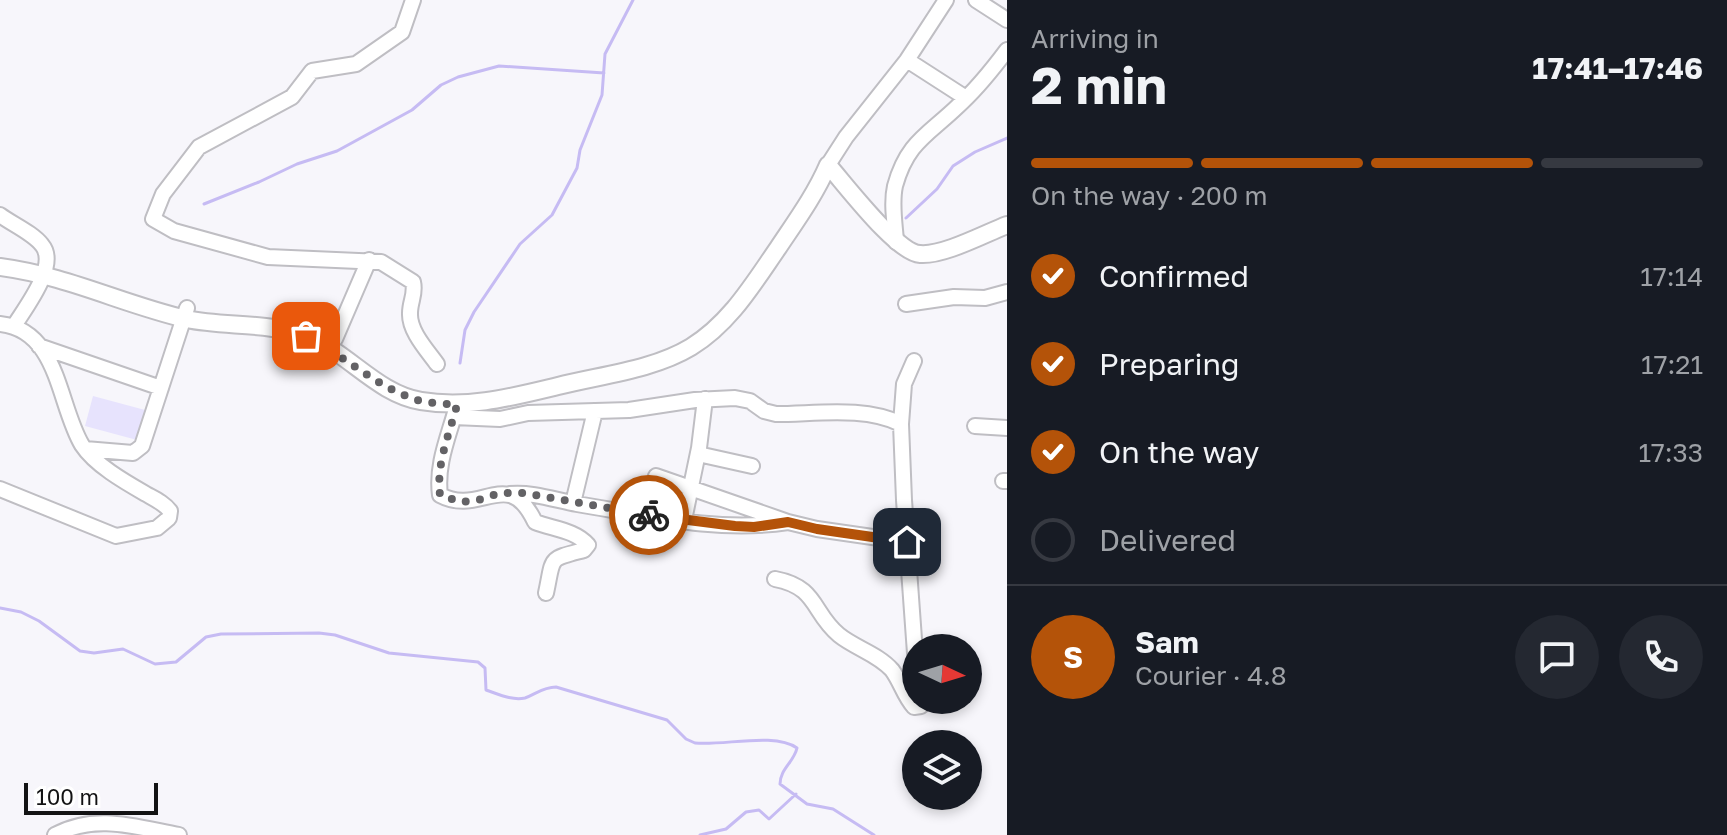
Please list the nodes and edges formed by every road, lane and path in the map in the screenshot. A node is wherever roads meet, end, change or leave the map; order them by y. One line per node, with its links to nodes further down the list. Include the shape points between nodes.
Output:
1 (413, 0): 13 (street, via 402,32 356,64 312,71 292,97 199,147 163,194 153,219 174,231 268,257)
2 (946, 0): 6 (street)
3 (976, 0): 4 (street)
4 (1007, 20)
5 (1007, 50): 7 (street)
6 (907, 60): 7 (street); 8 (street)
7 (966, 98): 11 (street, via 919,138 906,157 893,203)
8 (828, 165): 11 (main road); 20 (main road, via 807,186 728,301 685,339 658,351 491,391 457,394 420,391); 26 (main road, via 817,190 737,308 691,347 662,361)
9 (0, 215): 15 (street, via 43,245)
10 (1007, 225): 11 (main road, via 922,255)
11 (896, 242)
12 (0, 257): 15 (main road)
13 (369, 260): 20 (street); 23 (street, via 413,282 413,329)
14 (0, 267): 15 (main road)
15 (45, 270): 18 (main road, via 76,272); 19 (street)
16 (1007, 292): 17 (street)
17 (906, 304)
18 (186, 313): 20 (main road, via 280,319); 24 (street); 26 (main road, via 225,326 306,336 385,386)
19 (7, 325): 21 (street)
20 (335, 339)
21 (39, 346): 24 (street); 31 (street, via 54,369)
22 (914, 361): 28 (street, via 904,384)
23 (437, 364)
24 (161, 388): 31 (street, via 142,446 133,453)
25 (705, 399): 27 (street); 28 (street, via 750,401 776,414 886,416); 32 (street)
26 (456, 411): 27 (street, via 500,419); 37 (street, via 438,479 440,495 461,502)
27 (595, 411): 38 (street)
28 (901, 424): 41 (street)
29 (975, 426): 30 (street)
30 (1007, 428)
31 (85, 449): 35 (street, via 165,504 169,518 157,528 107,535)
32 (698, 454): 33 (street); 36 (street)
33 (752, 466)
34 (656, 476): 36 (street)
35 (0, 489)
36 (691, 489): 39 (street); 40 (street)
37 (510, 494): 38 (street); 43 (street, via 535,522 569,532 588,545 552,561)
38 (573, 503): 39 (street)
39 (684, 520): 40 (street, via 754,527)
40 (788, 522): 41 (street)
41 (907, 542): 44 (street)
42 (775, 579): 45 (street, via 804,590 837,634 890,667)
43 (546, 593)
44 (914, 634)
45 (902, 687)
46 (55, 835): 47 (street, via 86,822)
47 (179, 835)

